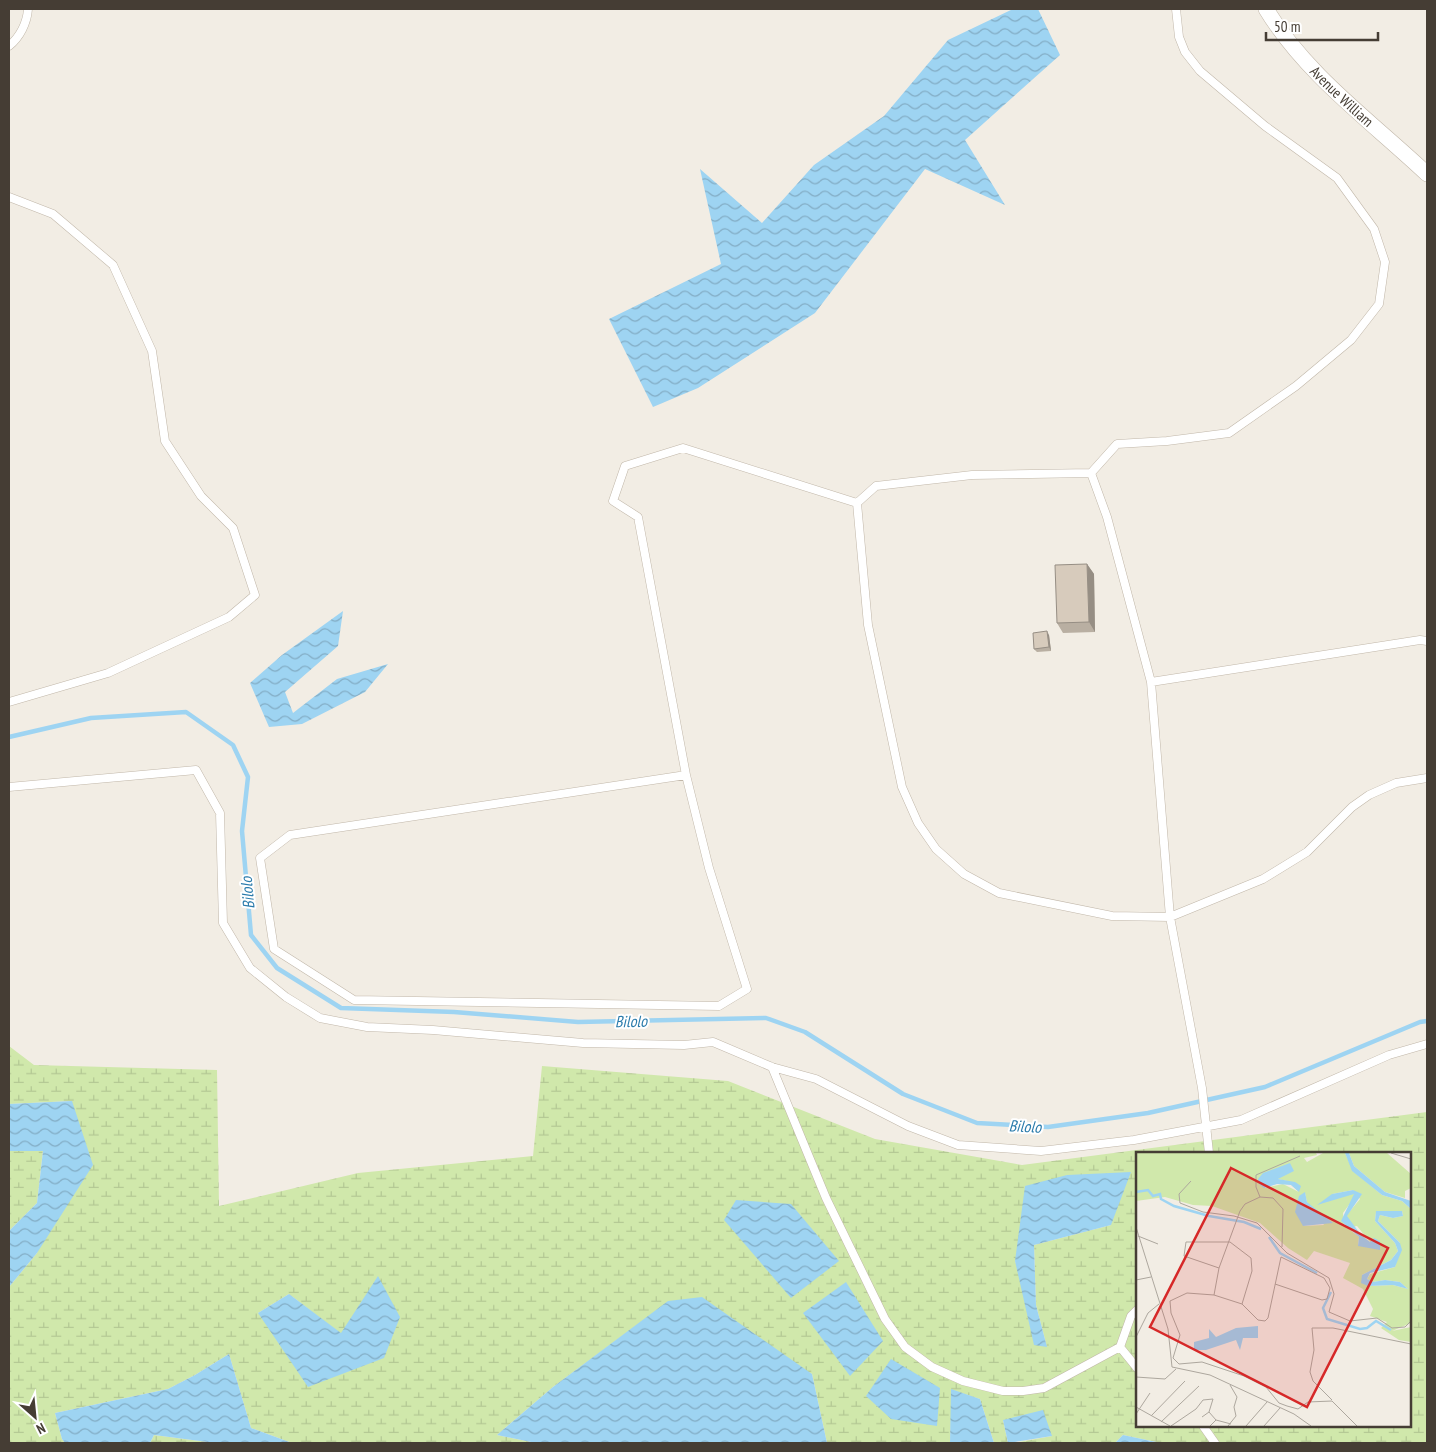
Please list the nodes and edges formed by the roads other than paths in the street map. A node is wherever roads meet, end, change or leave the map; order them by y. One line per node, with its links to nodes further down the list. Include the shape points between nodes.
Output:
1 (28, 9): 4 (lane, via 17,40)
2 (1176, 9): 7 (lane, via 1179,37 1200,71 1265,126 1337,178 1374,229 1385,262 1379,304 1351,340 1296,386 1229,433 1117,444)
3 (1266, 9): 5 (street, Avenue William, via 1301,55 1326,81)
4 (9, 46)
5 (1427, 174)
6 (9, 197): 11 (lane, via 54,214 113,265 152,351 164,441 200,496 232,528 255,595 229,617 108,672)
7 (1091, 473): 8 (lane, via 972,476 876,486); 10 (lane, via 1107,518)
8 (857, 503): 12 (lane, via 682,448 624,466 613,501 638,517); 15 (lane, via 868,625 902,787 918,824 936,849 964,874 999,893 1112,916)
9 (1427, 641): 10 (lane)
10 (1151, 682): 15 (lane)
11 (9, 702)
12 (686, 775): 12 (lane, via 709,868 747,990 719,1006 354,1000 274,949 260,858 290,835)
13 (1427, 778): 15 (lane, via 1396,783 1368,795 1307,852 1263,879)
14 (9, 787): 17 (lane, via 196,770 220,813 223,923 250,968 286,997 320,1018 367,1028 433,1030 583,1043 684,1045 713,1042)
15 (1170, 917): 18 (lane, via 1202,1088)
16 (1427, 1044): 18 (lane, via 1389,1054 1241,1120)
17 (772, 1067): 18 (lane, via 816,1079 908,1126 958,1144 1041,1151 1134,1140); 21 (lane, via 826,1198 885,1319 904,1347 932,1367 963,1381 1003,1391 1044,1388)
18 (1206, 1127): 19 (lane)
19 (1209, 1152)
20 (1136, 1311): 21 (lane, via 1131,1316)
21 (1120, 1347): 22 (lane)
22 (1136, 1367)
23 (1204, 1427): 24 (lane)
24 (1215, 1443)

